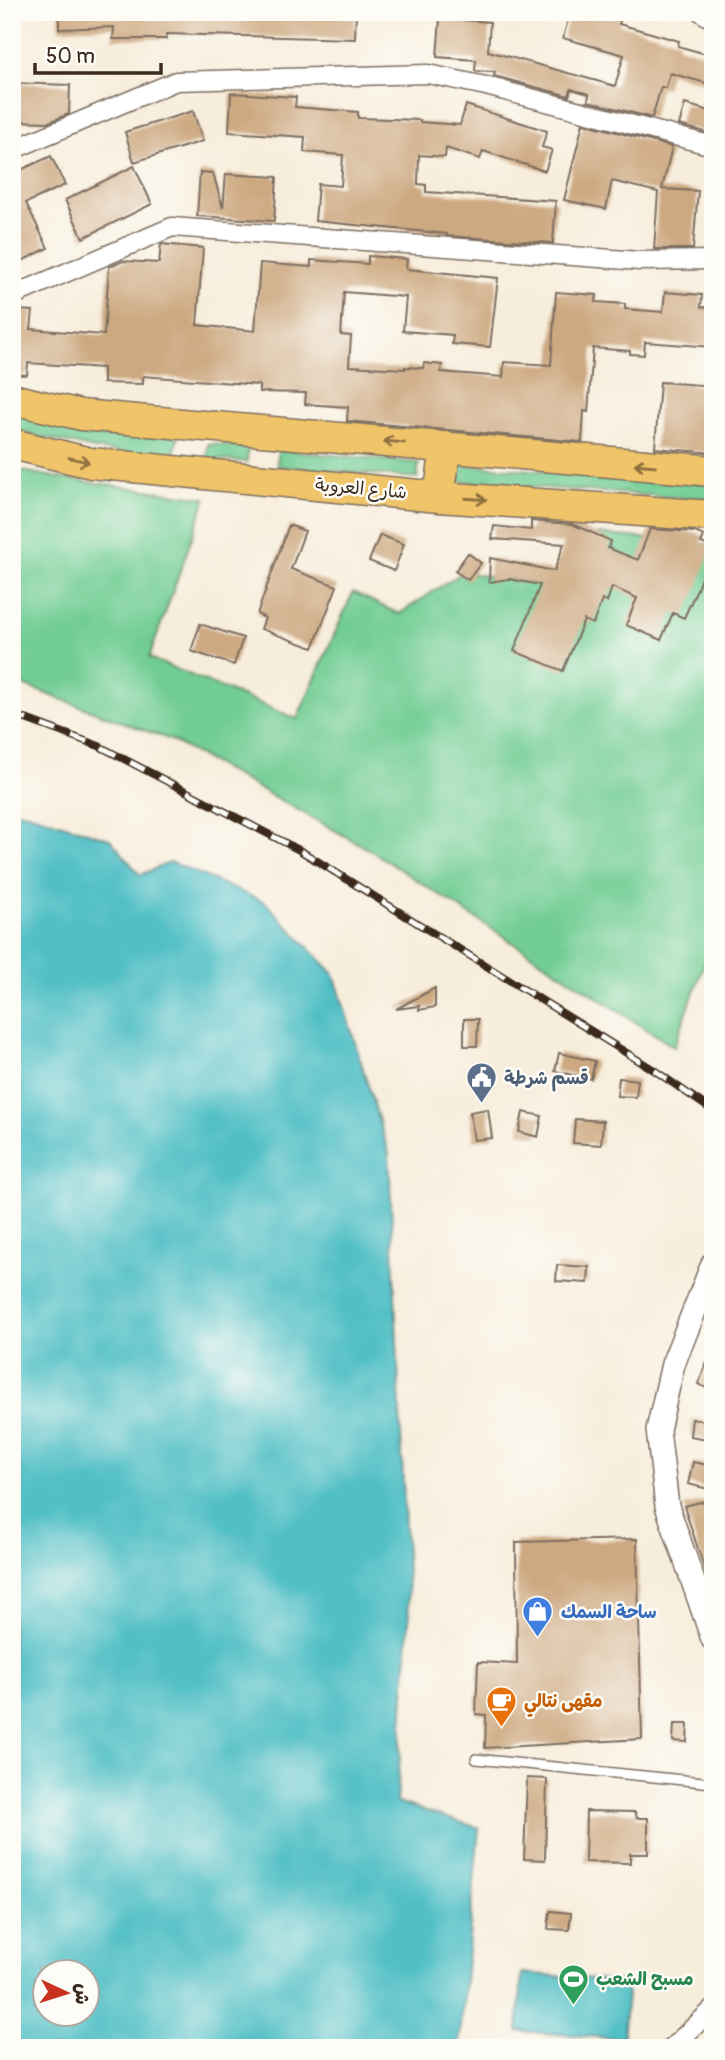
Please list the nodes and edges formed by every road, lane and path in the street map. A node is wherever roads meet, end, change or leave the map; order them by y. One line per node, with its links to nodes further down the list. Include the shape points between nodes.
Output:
1 (701, 12): 2 (street)
2 (713, 20)
3 (713, 146): 4 (street, via 428,74 177,81)
4 (12, 150)
5 (713, 260): 6 (street, via 640,261 172,227)
6 (12, 296)
7 (12, 399): 8 (main road, via 81,415)
8 (195, 424): 10 (main road, one-way to 8); 11 (main road)
9 (12, 444): 11 (main road, شارع العروبة, one-way to 11, via 91,463)
10 (446, 447): 12 (main road, one-way to 10); 13 (main road)
11 (192, 471): 13 (main road, شارع العروبة)
12 (713, 471)
13 (439, 497): 14 (main road, شارع العروبة, one-way to 14)
14 (713, 516)
15 (713, 1264): 16 (street, via 673,1364 658,1430 667,1506)
16 (713, 1639)
17 (476, 1759): 18 (lane)
18 (713, 1783)
19 (713, 2009): 20 (street)
20 (671, 2048)

